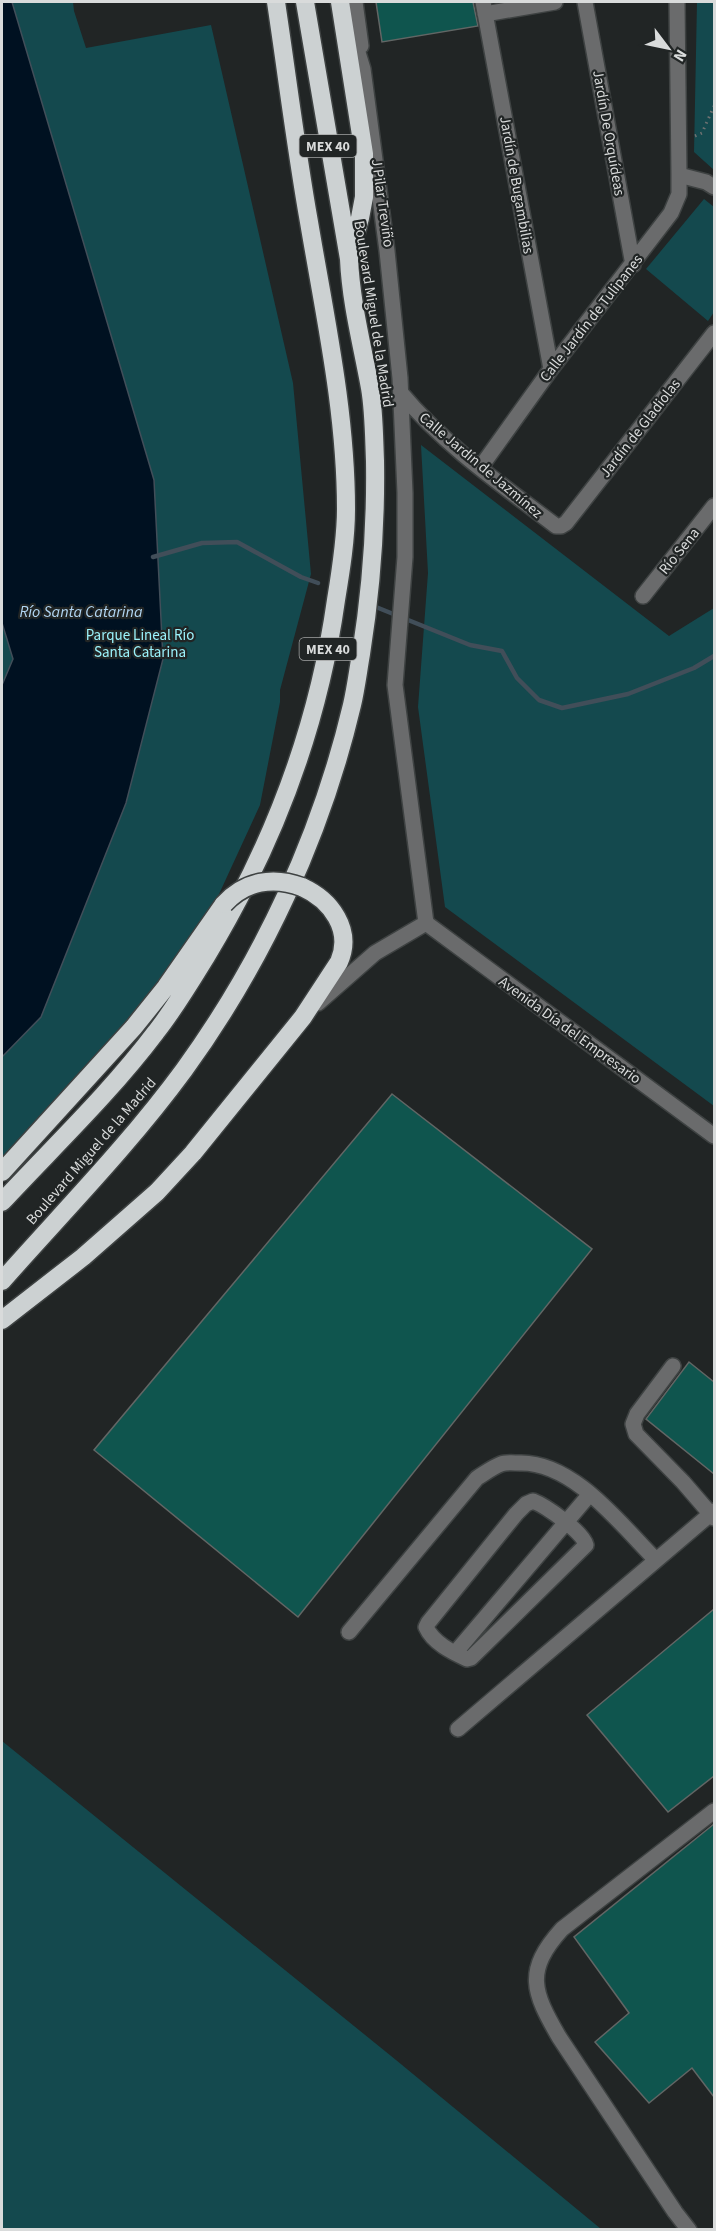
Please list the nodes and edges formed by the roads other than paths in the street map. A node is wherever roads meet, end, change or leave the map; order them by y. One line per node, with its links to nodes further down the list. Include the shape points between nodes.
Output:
1 (276, 2): 23 (highway, Boulevard Miguel de la Madrid / MEX 40, via 342,428 346,512 331,638 308,734 284,802 259,861 222,930 157,1031)
2 (304, 2): 10 (highway, Boulevard Miguel de la Madrid / MEX 40)
3 (555, 2): 7 (street)
4 (585, 2): 11 (street, Jardín De Orquídeas)
5 (677, 2): 8 (street, Calle Jardín de Tulipanes)
6 (344, 7): 10 (highway, via 365,176 360,218); 14 (street, J Pilar Treviño); 14 (street, via 363,69)
7 (484, 8): 13 (street, Jardín de Bugambilias)
8 (686, 176): 9 (street); 11 (street, Calle Jardín de Tulipanes, via 670,213)
9 (714, 187)
10 (349, 259): 24 (highway, Boulevard Miguel de la Madrid / MEX 40, via 350,291 371,391 375,464 372,566 353,702 309,843 284,902 232,998 184,1069 140,1126)
11 (633, 265): 13 (street, Calle Jardín de Tulipanes)
12 (714, 333): 17 (street, Jardín de Gladiolas)
13 (551, 369): 15 (street, Calle Jardín de Tulipanes)
14 (406, 399): 15 (street, Calle Jardín de Jazmínez); 19 (street, via 405,557 395,685)
15 (480, 468): 17 (street, Calle Jardín de Jazmínez, via 556,526)
16 (714, 506): 18 (street, Río Sena)
17 (566, 523)
18 (643, 596)
19 (426, 923): 20 (street, via 375,952); 21 (street, Avenida Día del Empresario)
20 (303, 1017): 22 (highway, bridge, via 339,962 344,936 338,921 327,904 307,889 276,880 250,885 224,904 134,1028); 25 (highway, via 157,1192)
21 (714, 1136)
22 (2, 1172)
23 (2, 1202)
24 (2, 1281)
25 (2, 1320)
26 (673, 1366): 28 (street, via 633,1424 636,1434)
27 (590, 1494): 29 (street); 30 (street); 31 (street, via 545,1466 503,1463 477,1478)
28 (713, 1515): 30 (street)
29 (565, 1523): 32 (street); 32 (street, via 585,1540 583,1551 471,1658); 32 (street, via 534,1501 516,1514 428,1623 428,1633)
30 (656, 1560): 33 (street)
31 (349, 1632)
32 (454, 1653)
33 (458, 1729)
34 (714, 1811): 35 (street, via 562,1929 544,1951 537,1978 542,2007 560,2037)
35 (690, 2229)

